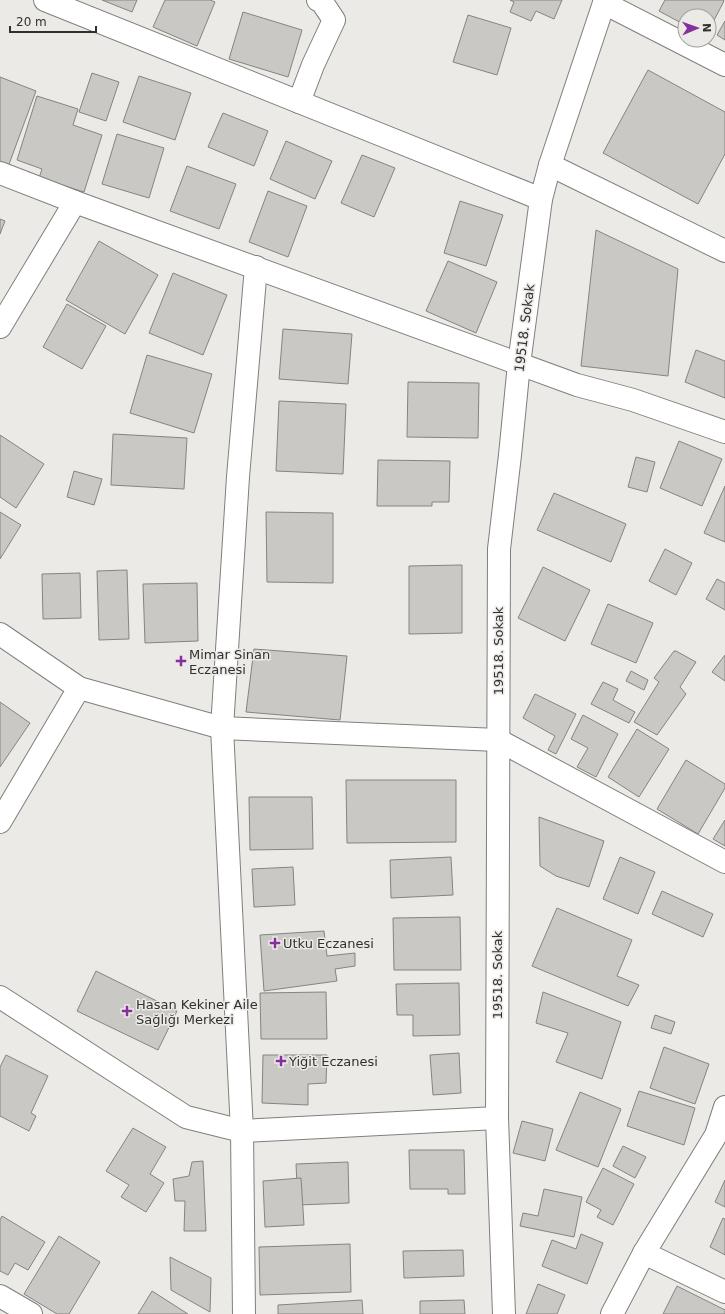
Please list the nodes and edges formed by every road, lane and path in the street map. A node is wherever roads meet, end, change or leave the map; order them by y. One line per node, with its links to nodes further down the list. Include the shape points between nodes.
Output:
1 (45, 0): 5 (street)
2 (318, 0): 5 (street, via 334,20)
3 (605, 2): 4 (street); 6 (street, 19518. Sokak)
4 (725, 65)
5 (299, 102): 8 (street)
6 (550, 166): 8 (street, 19518. Sokak); 10 (street)
7 (0, 174): 9 (street)
8 (541, 199): 13 (street, 19518. Sokak)
9 (75, 202): 11 (street); 12 (street)
10 (725, 251)
11 (256, 267): 13 (street); 17 (street, via 238,477)
12 (0, 327)
13 (519, 364): 14 (street); 18 (street, 19518. Sokak, via 499,549)
14 (725, 432)
15 (0, 634): 16 (street)
16 (79, 688): 17 (street); 19 (street)
17 (222, 728): 18 (street); 24 (street)
18 (498, 740): 20 (street); 23 (street, 19518. Sokak)
19 (0, 822)
20 (725, 862)
21 (0, 998): 24 (street, via 186,1117)
22 (725, 1107): 25 (street, via 716,1135)
23 (497, 1118): 24 (street); 30 (street, 19518. Sokak)
24 (242, 1131): 29 (street)
25 (644, 1253): 26 (street); 31 (street)
26 (725, 1292)
27 (0, 1296): 28 (street)
28 (30, 1314)
29 (244, 1314)
30 (504, 1314)
31 (612, 1314)

